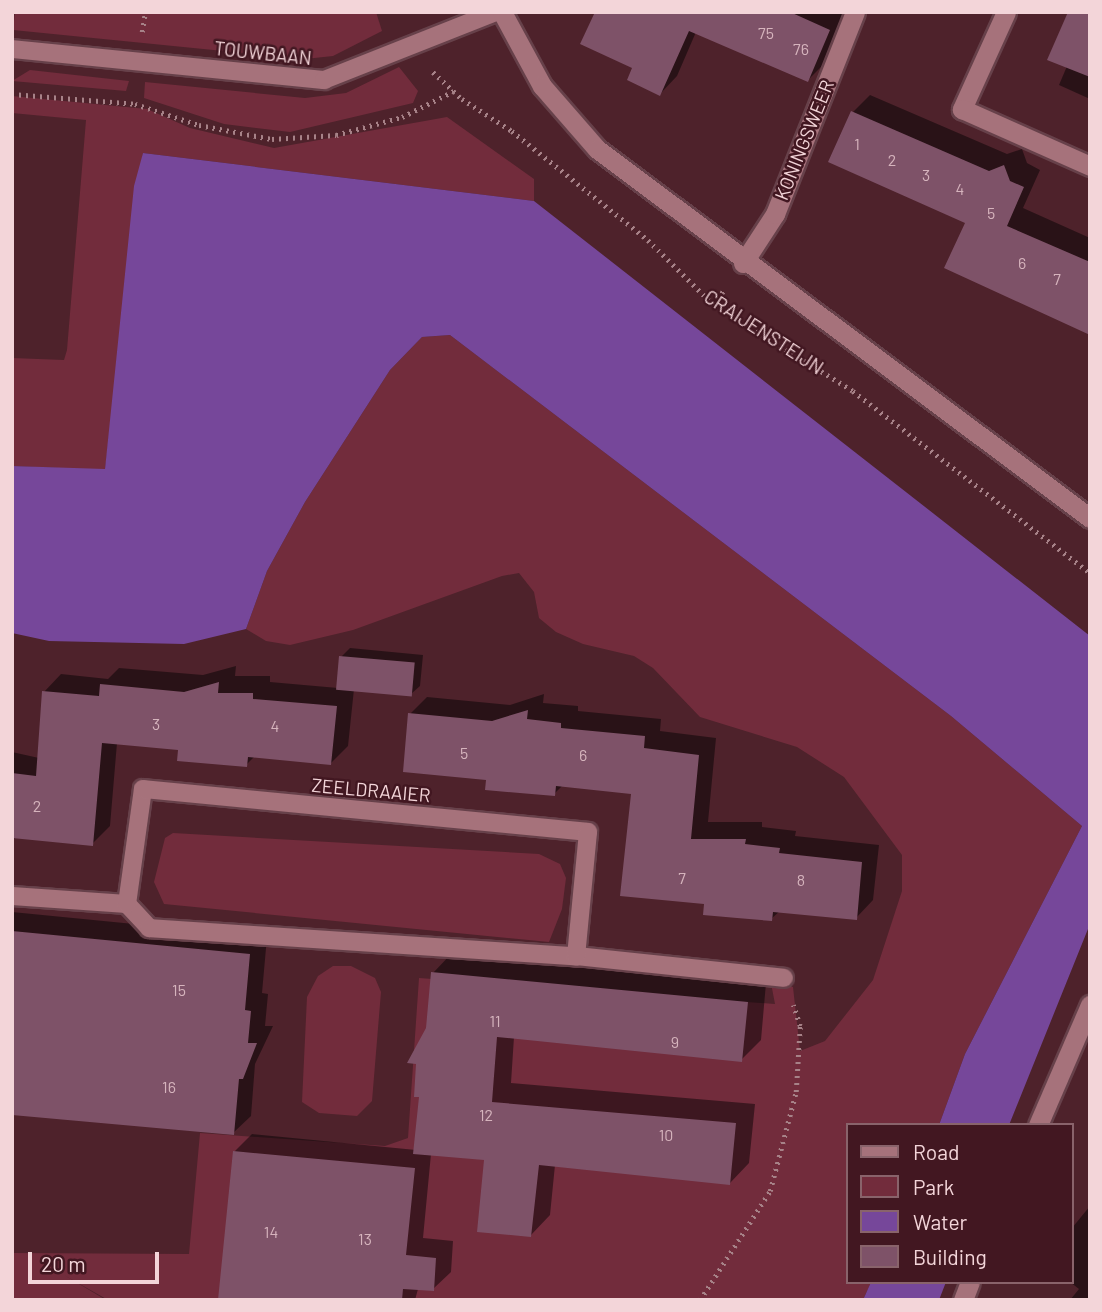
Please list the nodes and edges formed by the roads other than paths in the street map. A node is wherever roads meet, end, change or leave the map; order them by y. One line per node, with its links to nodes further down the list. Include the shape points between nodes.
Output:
1 (496, 12): 5 (lane, TOUWBAAN, via 416,48 324,80)
2 (502, 12): 7 (street, CRAIJENSTEIJN, via 542,86 597,149)
3 (855, 12): 7 (street, KONINGSWEER, via 775,214)
4 (1006, 12): 6 (street, via 962,110)
5 (12, 49)
6 (1090, 166)
7 (743, 263): 8 (street, CRAIJENSTEIJN)
8 (1090, 518)
9 (12, 896): 10 (lane)
10 (127, 904): 11 (lane, via 149,928); 11 (lane, ZEELDRAAIER, via 143,789 588,832)
11 (576, 956): 12 (lane)
12 (784, 978)
13 (1090, 1005): 14 (street)
14 (1039, 1123)
15 (970, 1284): 16 (street)
16 (963, 1300)

